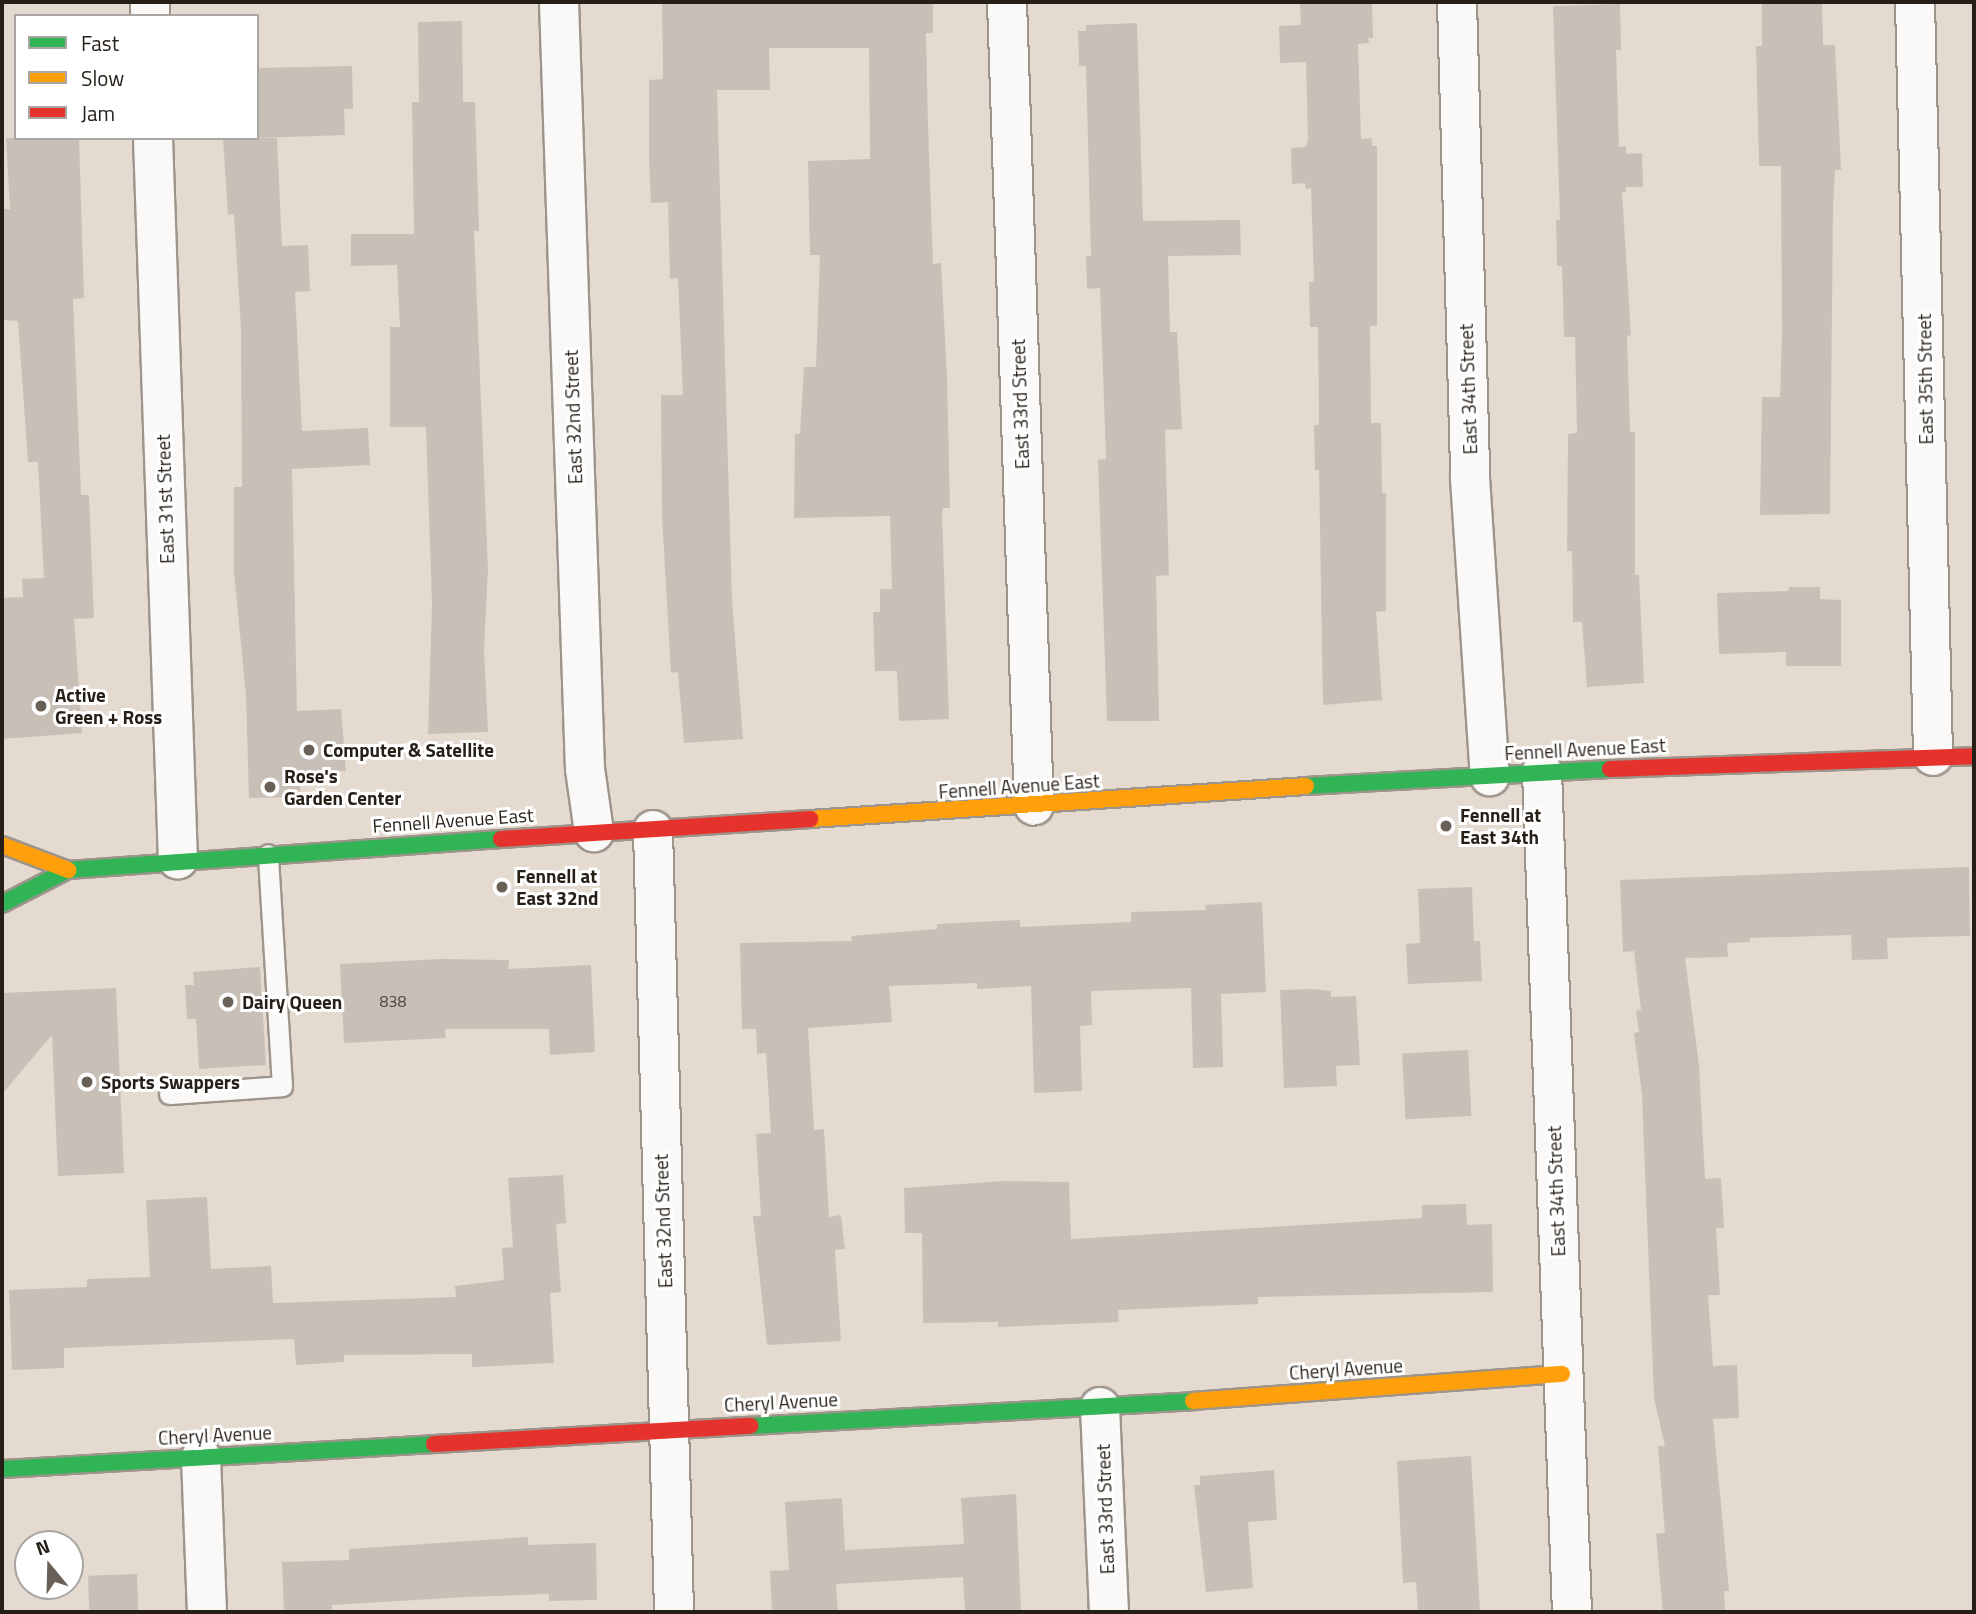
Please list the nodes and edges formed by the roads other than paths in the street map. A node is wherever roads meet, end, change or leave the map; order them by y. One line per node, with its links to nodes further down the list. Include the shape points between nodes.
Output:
1 (558, 2): 12 (street, East 32nd Street, via 585,769)
2 (1007, 2): 10 (street, East 33rd Street)
3 (1457, 2): 9 (street, East 34th Street, via 1470,478)
4 (1915, 2): 6 (street, East 35th Street)
5 (153, 140): 15 (street, East 31st Street)
6 (1933, 756): 7 (main road, Fennell Avenue East); 8 (main road, Fennell Avenue East)
7 (1974, 756)
8 (1542, 771): 9 (main road, Fennell Avenue East); 19 (street, East 34th Street)
9 (1490, 776): 10 (main road, Fennell Avenue East)
10 (1034, 806): 11 (main road, Fennell Avenue East)
11 (653, 830): 12 (main road, Fennell Avenue East); 21 (street, East 32nd Street)
12 (594, 832): 14 (main road, Fennell Avenue East)
13 (2, 845): 16 (main road, Fennell Avenue East)
14 (268, 854): 15 (main road, Fennell Avenue East); 18 (lane, via 282,1086)
15 (178, 860): 16 (main road, Fennell Avenue East)
16 (68, 870): 17 (main road, Fennell Avenue East)
17 (2, 904)
18 (169, 1094)
19 (1562, 1374): 20 (main road, Cheryl Avenue); 27 (street, East 34th Street)
20 (1100, 1407): 21 (main road, Cheryl Avenue); 26 (street, East 33rd Street)
21 (668, 1429): 22 (main road, Cheryl Avenue); 25 (street, East 32nd Street)
22 (201, 1457): 23 (main road, Cheryl Avenue); 24 (street)
23 (2, 1469)
24 (207, 1612)
25 (674, 1612)
26 (1109, 1612)
27 (1572, 1612)

